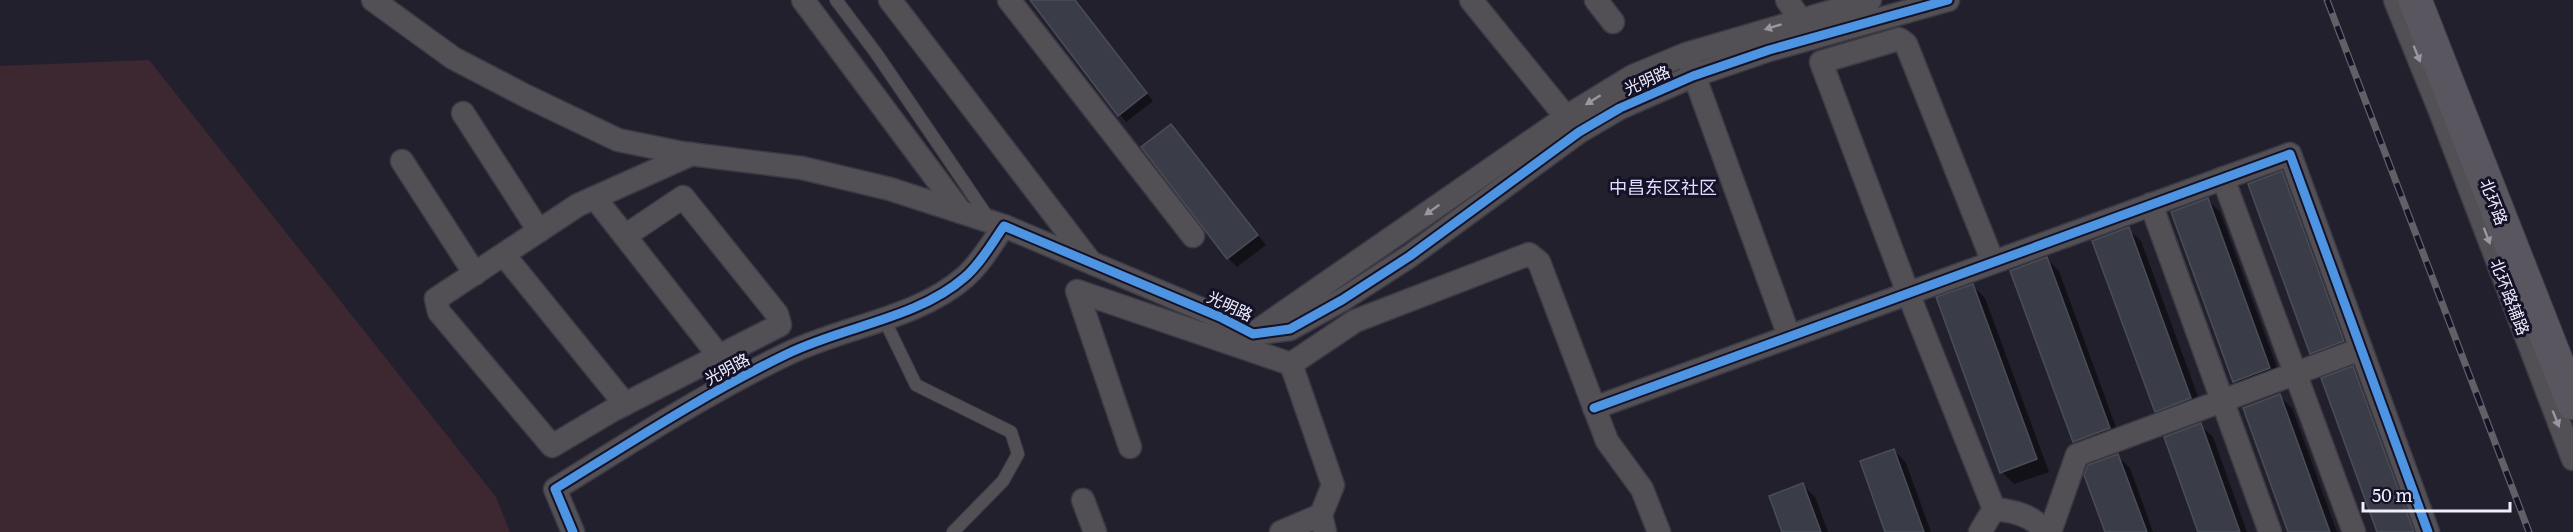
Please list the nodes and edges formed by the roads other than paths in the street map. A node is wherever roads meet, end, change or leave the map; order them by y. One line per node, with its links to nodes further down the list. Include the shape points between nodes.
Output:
1 (373, 0): 20 (street, via 453,58 526,96 618,140)
2 (803, 0): 25 (street)
3 (836, 0): 26 (lane)
4 (890, 0): 31 (street)
5 (1009, 0): 29 (street)
6 (1471, 0): 19 (street)
7 (1596, 0): 15 (street)
8 (1787, 0): 14 (street)
9 (1870, 0): 14 (street, 光明路)
10 (1948, 0): 17 (street, 光明路, via 1769,50)
11 (2395, 0): 48 (street, 北环路辅路, one-way to 48)
12 (2415, 0): 45 (highway, 北环路)
13 (2438, 0): 38 (highway, 北环路)
14 (1800, 19): 16 (street, 光明路, one-way to 16)
15 (1613, 22)
16 (1686, 54): 17 (street); 19 (street, 光明路, one-way to 19, via 1633,76)
17 (1693, 76): 36 (street, 光明路, via 1639,99 1579,132 1410,256 1342,300 1290,330); 37 (street)
18 (463, 113): 27 (street)
19 (1566, 117): 36 (street, 光明路, one-way to 36)
20 (692, 154): 23 (street); 25 (street, via 802,168 890,189)
21 (402, 161): 33 (street)
22 (2223, 178): 24 (street); 39 (street, via 2290,154); 42 (street)
23 (595, 198): 27 (street); 28 (street)
24 (2151, 204): 32 (street); 43 (street)
25 (961, 212): 26 (street)
26 (997, 224): 31 (street, 光明路); 35 (street, 光明路, via 965,277 932,299)
27 (539, 231): 30 (street)
28 (625, 236): 40 (street); 40 (street, via 683,197 777,314 780,325)
29 (1193, 236)
30 (504, 255): 33 (street); 44 (street)
31 (1090, 262): 36 (street, 光明路)
32 (1992, 262): 34 (street); 34 (street, via 1906,44 1899,39 1821,62)
33 (475, 273): 44 (street, via 436,299 439,312 552,446)
34 (1908, 293): 37 (street); 50 (street)
35 (885, 321): 52 (street, 光明路, via 834,334 788,353 722,387 555,489); 53 (lane, via 916,385 1011,432 1018,454 1003,481)
36 (1253, 334)
37 (1789, 336): 46 (street)
38 (2573, 347)
39 (2361, 349): 42 (street); 61 (street)
40 (719, 356): 44 (street)
41 (1291, 364): 46 (street, via 1355,321 1529,254 1539,262); 47 (street, via 1077,291); 51 (street, via 1333,485)
42 (2295, 374): 43 (street); 60 (street)
43 (2222, 401): 58 (street, via 2077,455); 59 (street)
44 (625, 404)
45 (2573, 404)
46 (1594, 408): 56 (street, via 1607,441 1642,489)
47 (1130, 447)
48 (2573, 459)
49 (1083, 500): 54 (street)
50 (1994, 509): 57 (street); 58 (street, via 2016,511)
51 (1323, 524): 55 (street)
52 (573, 532)
53 (953, 532)
54 (1095, 532)
55 (1281, 532)
56 (1659, 532)
57 (1980, 532)
58 (2049, 532)
59 (2270, 532)
60 (2354, 532)
61 (2428, 532)

